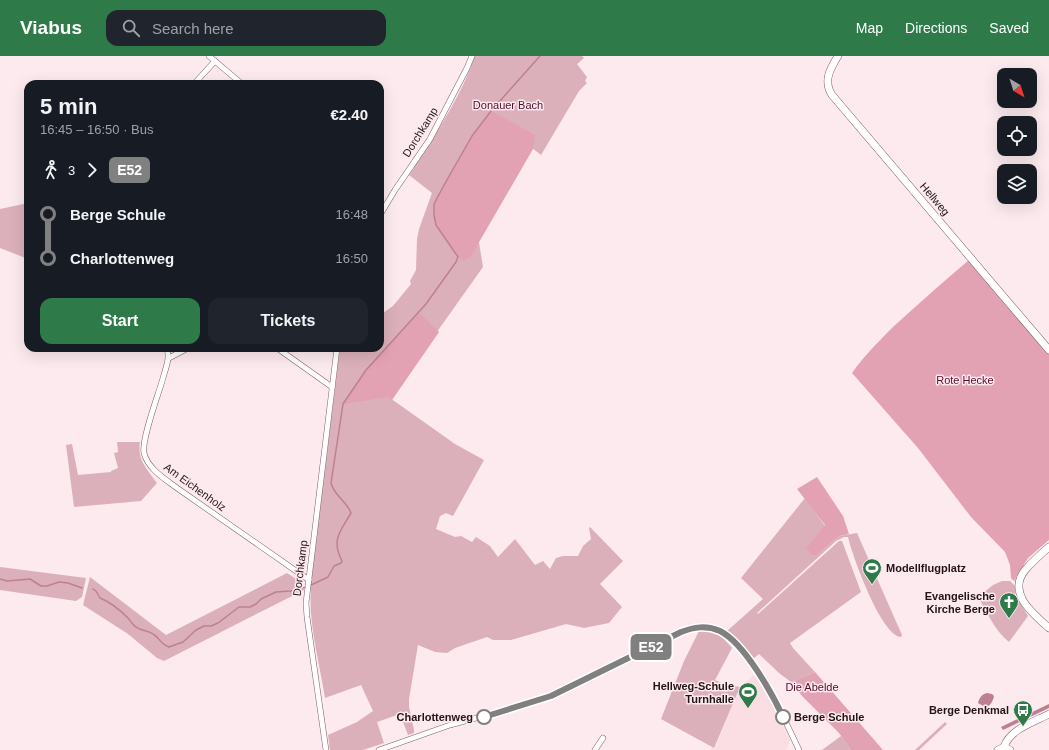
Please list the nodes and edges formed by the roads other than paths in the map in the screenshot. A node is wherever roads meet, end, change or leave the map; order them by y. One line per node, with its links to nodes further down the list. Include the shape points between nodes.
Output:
1 (209, 56): 4 (street)
2 (472, 56): 7 (street, Dorchkamp, via 430,139)
3 (838, 56): 8 (street, Hellweg, via 827,80 832,96)
4 (215, 61): 5 (street); 6 (street)
5 (198, 80)
6 (237, 80)
7 (384, 204)
8 (1049, 350)
9 (167, 352): 13 (street)
10 (180, 352): 13 (street)
11 (283, 352): 14 (street)
12 (336, 352): 14 (street, Dorchkamp)
13 (169, 358): 16 (street, Am Eichenholz, via 144,442 144,451 150,465 177,488)
14 (332, 387): 16 (street, Dorchkamp)
15 (1049, 547): 17 (street, via 1025,570 1019,589 1026,604)
16 (309, 584): 21 (street, Dorchkamp, via 307,617)
17 (1049, 628)
18 (1049, 714): 20 (street, via 1018,730 1010,737)
19 (603, 738): 23 (street)
20 (1004, 749)
21 (326, 750)
22 (379, 750): 24 (street, via 443,727 551,696 681,632 700,627 712,628 726,635 751,663 773,696)
23 (595, 750)
24 (799, 750)

